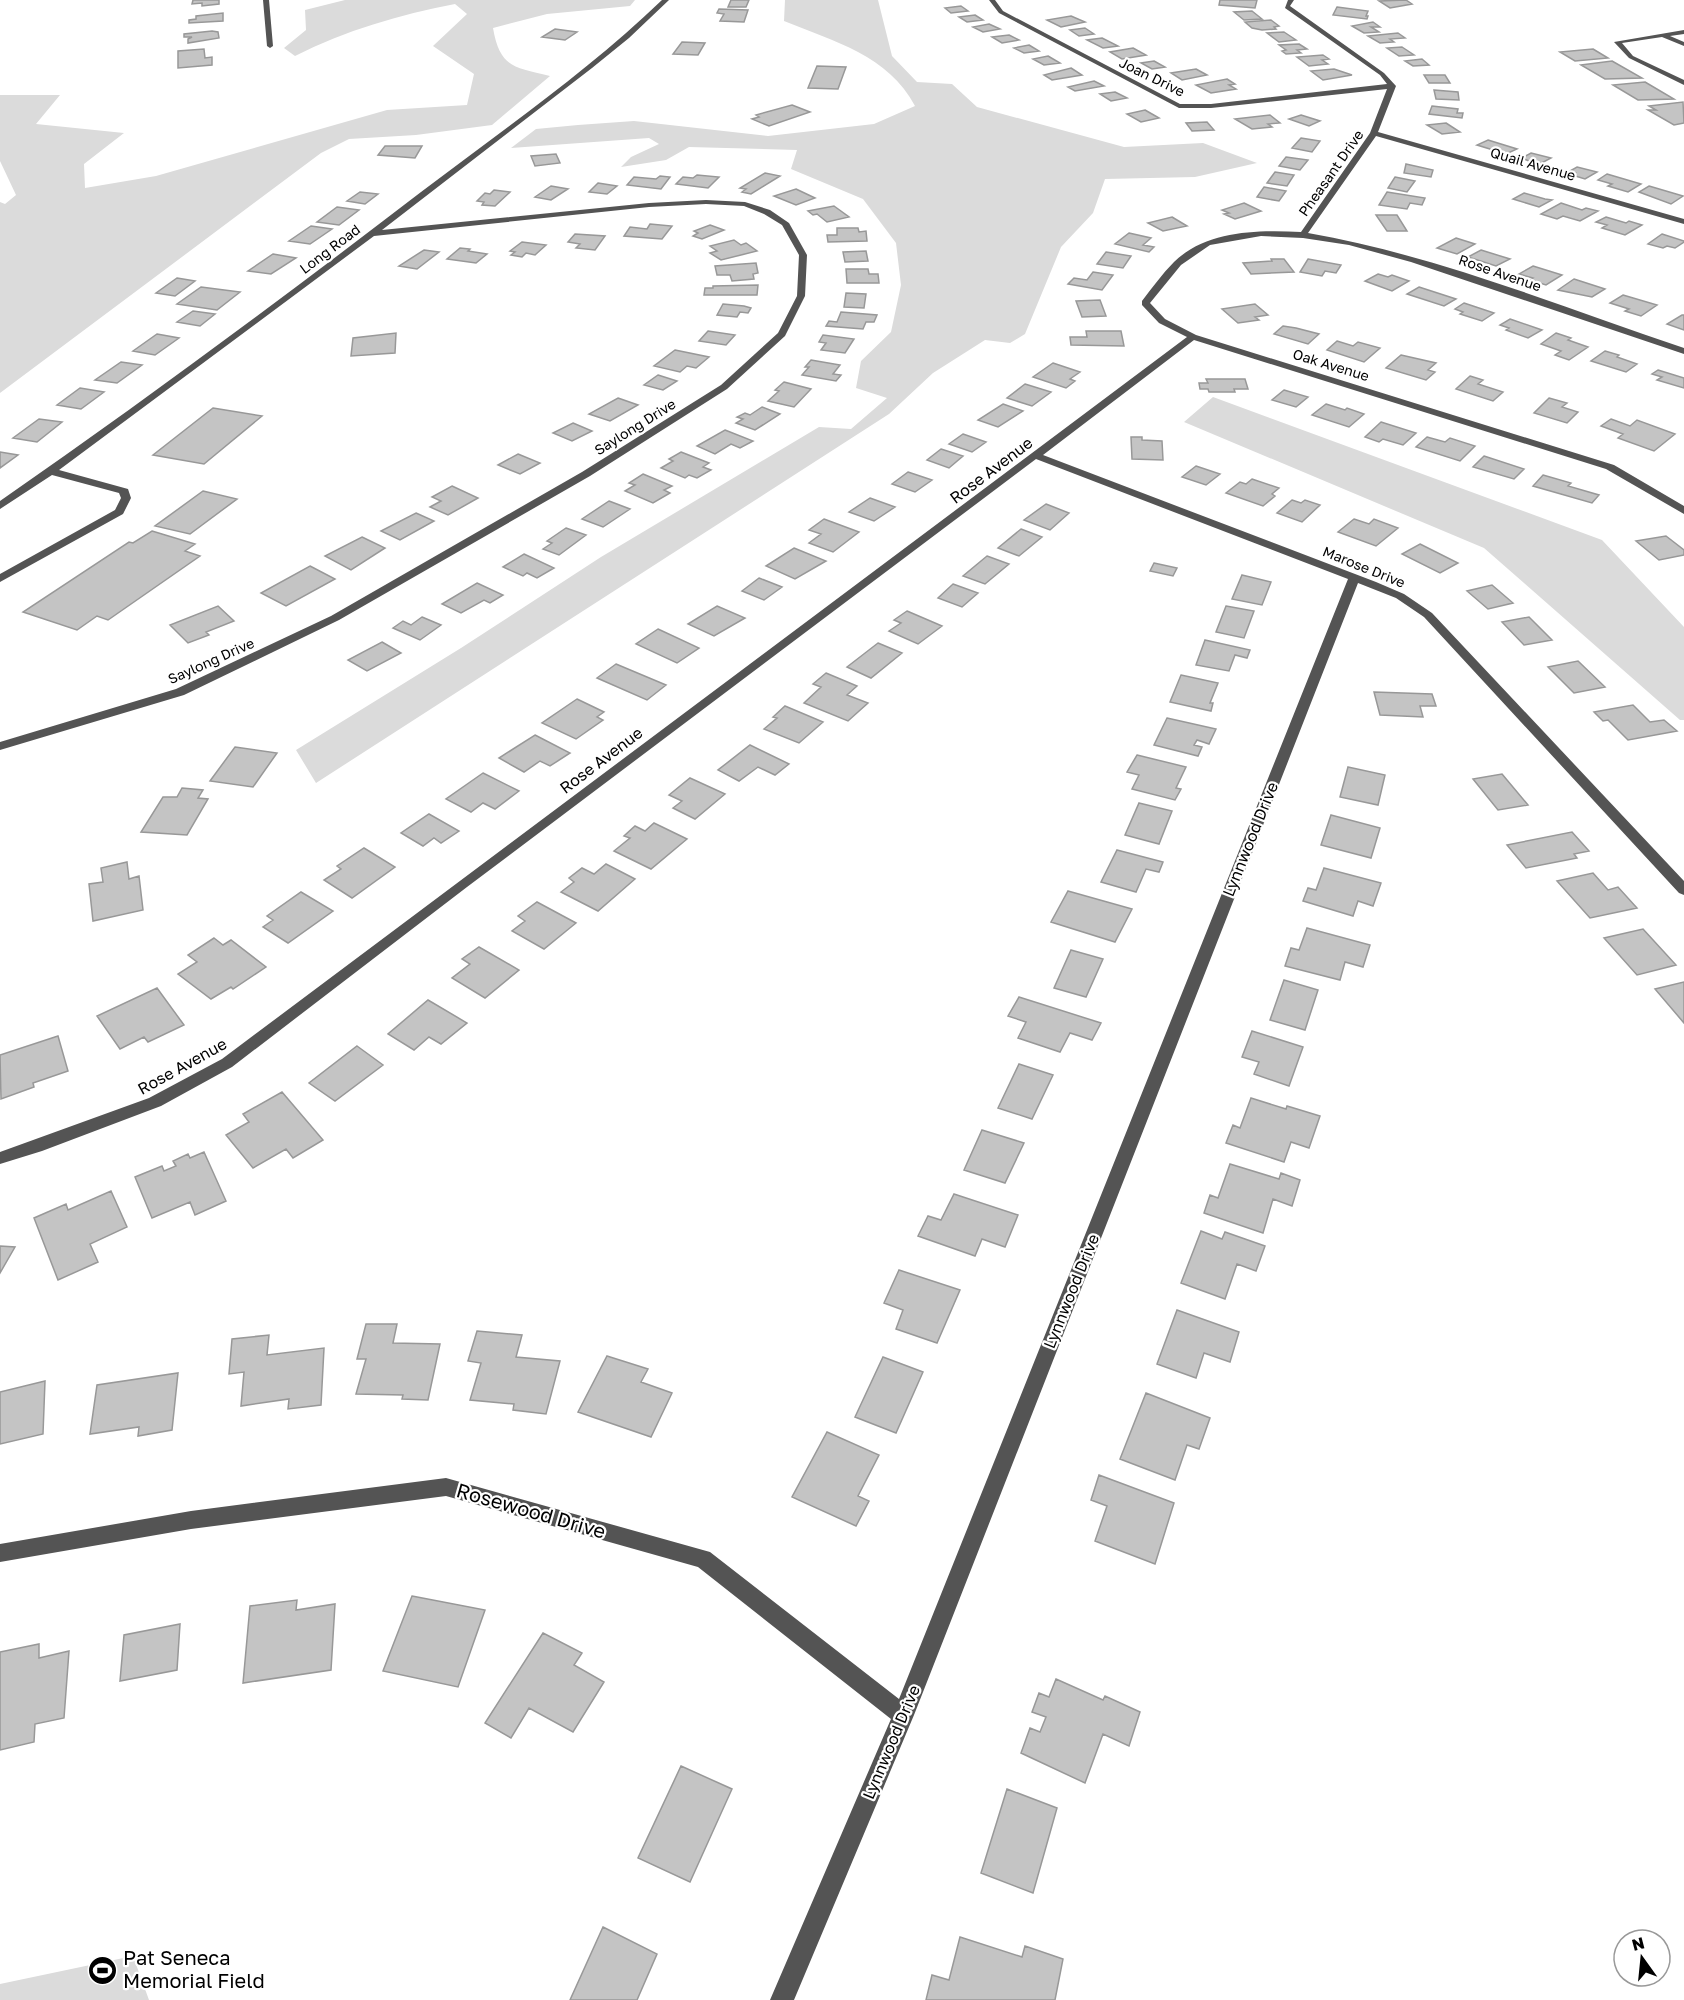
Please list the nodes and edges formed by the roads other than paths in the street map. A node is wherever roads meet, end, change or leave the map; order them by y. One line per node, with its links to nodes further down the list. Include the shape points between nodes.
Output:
1 (266, 0): 8 (street)
2 (666, 0): 13 (street, Long Road, via 590,67)
3 (992, 0): 10 (street, Joan Drive, via 1001,12 1179,106)
4 (1291, 0): 10 (street, via 1287,7 1382,74)
5 (1684, 32): 6 (street)
6 (1662, 35): 7 (street); 9 (street, via 1617,42 1631,57)
7 (1684, 44)
8 (270, 46)
9 (1684, 83)
10 (1392, 86): 11 (street, Pheasant Drive)
11 (1374, 133): 12 (street, Quail Avenue); 14 (street, Pheasant Drive)
12 (1684, 222)
13 (372, 234): 18 (street, Long Road); 23 (street, Saylong Drive, via 649,205 745,204 785,222 803,255 801,296 782,334 724,387 586,474 335,618 180,692)
14 (1303, 235): 15 (street, Oak Avenue, via 1261,233 1207,243 1178,263 1145,303 1162,321); 16 (street, Rose Avenue, via 1413,260)
15 (1193, 337): 17 (street, Rose Avenue); 20 (street, Oak Avenue, via 1610,467)
16 (1684, 351)
17 (1037, 456): 22 (street, Marose Drive); 25 (street, Rose Avenue, via 226,1063 154,1102)
18 (51, 471): 19 (street, Long Road); 21 (street, via 124,491 126,498 119,512)
19 (0, 506)
20 (1684, 511)
21 (0, 579)
22 (1354, 579): 24 (street, Marose Drive, via 1400,596 1428,615); 27 (street, Lynnwood Drive)
23 (0, 746)
24 (1684, 890)
25 (0, 1158)
26 (0, 1553): 27 (street, Rosewood Drive, via 191,1520 446,1487 703,1559)
27 (903, 1715): 28 (street, Lynnwood Drive)
28 (782, 2000)

